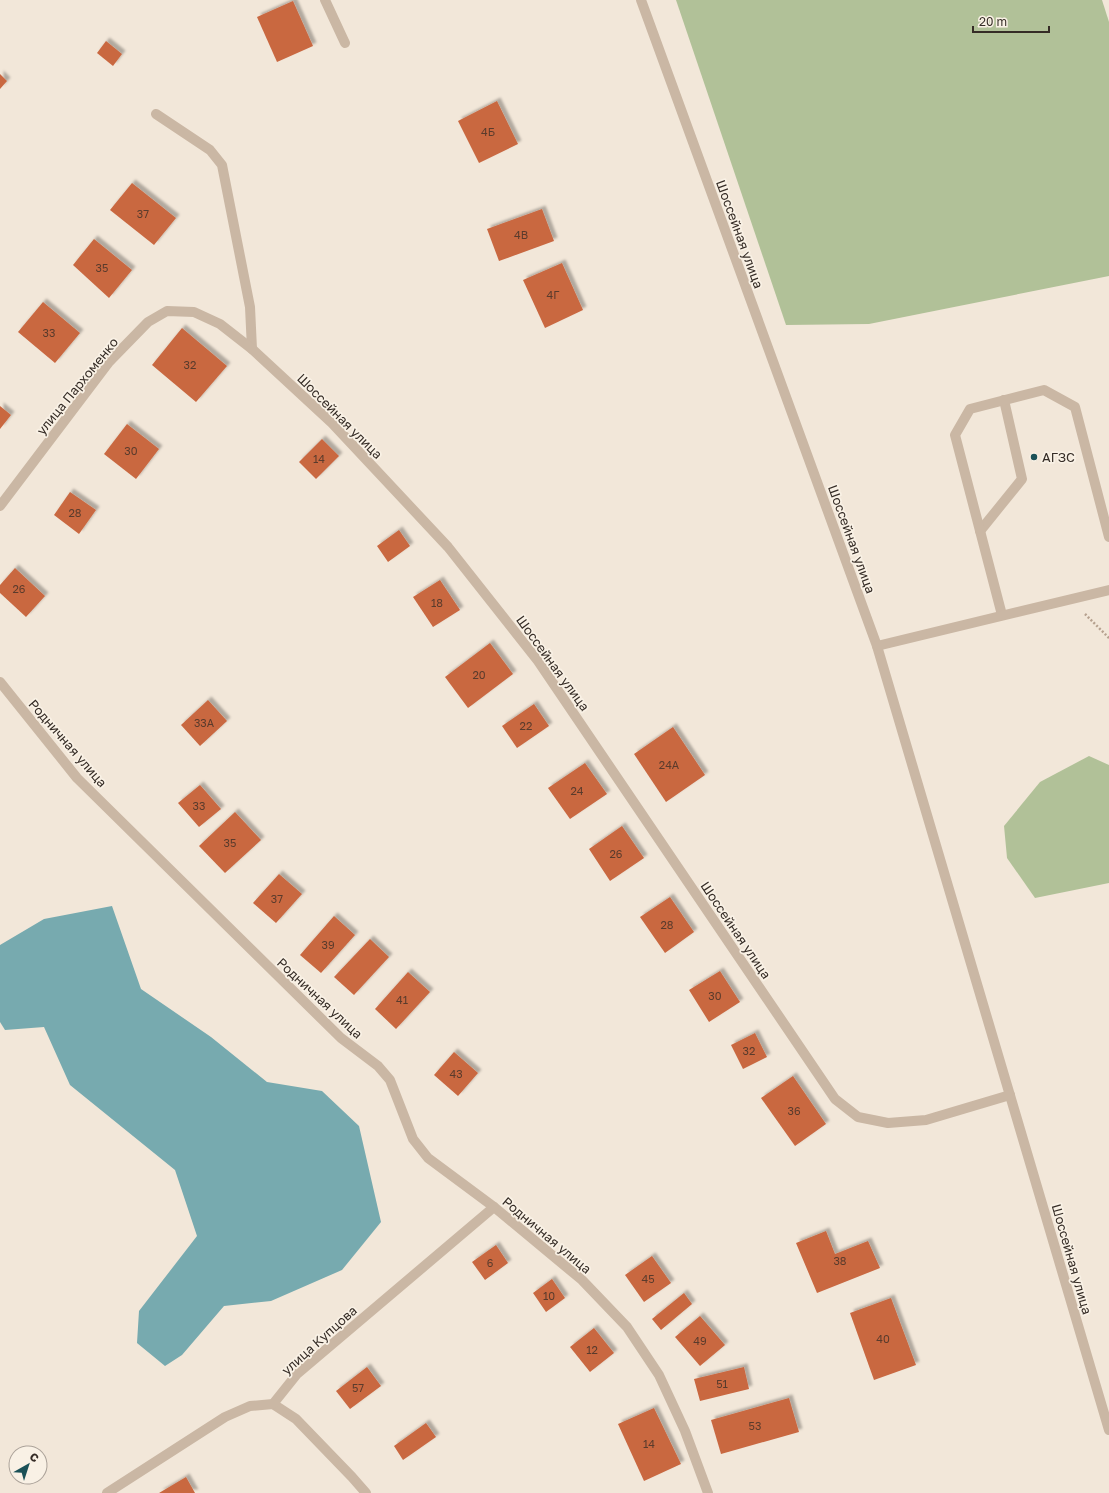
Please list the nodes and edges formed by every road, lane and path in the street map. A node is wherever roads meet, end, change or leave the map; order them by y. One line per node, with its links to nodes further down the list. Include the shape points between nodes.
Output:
1 (325, 0): 3 (street)
2 (641, 0): 14 (street, Шоссейная улица)
3 (345, 43)
4 (156, 114): 5 (street, via 210,150 222,166 250,307)
5 (252, 349): 7 (street, улица Пархоменко, via 220,324 194,312 167,311 148,322 109,362); 16 (street, Шоссейная улица, via 332,423 448,547 533,655 835,1099 858,1117 888,1123 926,1120)
6 (1004, 400): 8 (street, via 1022,479); 8 (street, via 970,409 955,435); 9 (street, via 1044,390 1075,407)
7 (0, 506)
8 (980, 531): 12 (street)
9 (1109, 537)
10 (1109, 590): 11 (street)
11 (1071, 599): 12 (street); 13 (path)
12 (1002, 615): 14 (street)
13 (1109, 638)
14 (877, 646): 16 (street, Шоссейная улица)
15 (0, 682): 17 (street, Родничная улица, via 77,778 341,1038 378,1066 390,1080 413,1139 428,1158)
16 (1010, 1095): 19 (street, Шоссейная улица)
17 (494, 1207): 18 (street, улица Купцова, via 297,1374); 22 (street, Родничная улица, via 582,1280 627,1326 659,1375 685,1431)
18 (273, 1404): 20 (street, via 250,1406 225,1417); 21 (street, via 296,1420)
19 (1109, 1430)
20 (107, 1493)
21 (366, 1493)
22 (708, 1493)

